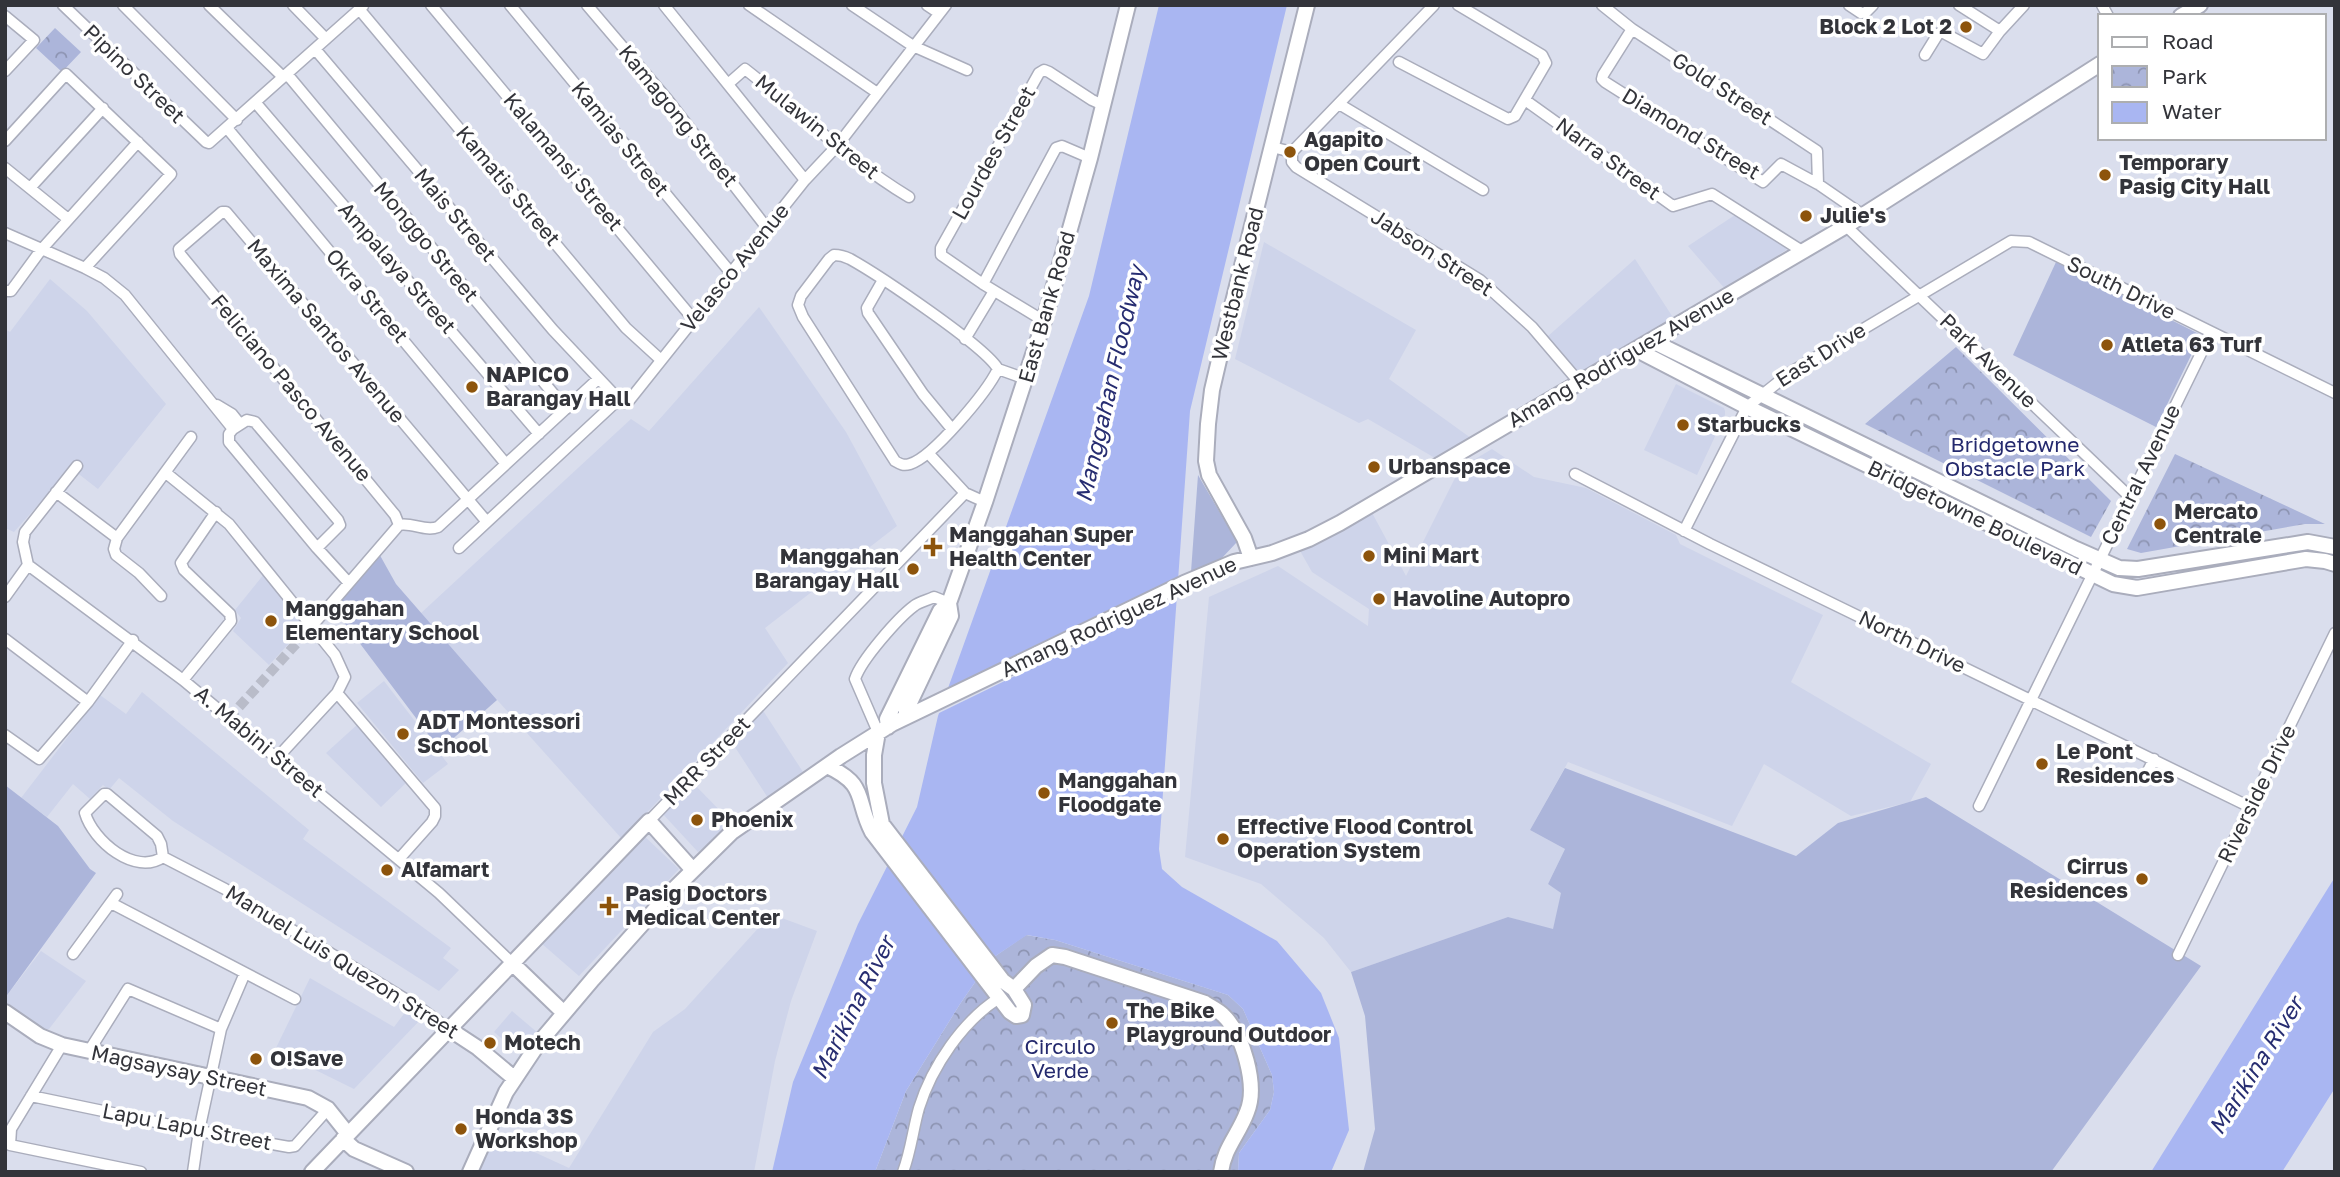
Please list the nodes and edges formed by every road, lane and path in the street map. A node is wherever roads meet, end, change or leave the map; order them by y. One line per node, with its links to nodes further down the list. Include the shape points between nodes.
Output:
1 (63, 5): 45 (street, Pipino Street, via 206,142)
2 (123, 5): 44 (street)
3 (209, 5): 36 (street, Monggo Street)
4 (293, 5): 28 (street)
5 (431, 5): 74 (street, Kalamansi Street)
6 (510, 5): 68 (street, Kamias Street)
7 (587, 5): 61 (street, Kamagong Street)
8 (664, 5): 37 (street)
9 (749, 5): 38 (street)
10 (852, 5): 29 (street)
11 (927, 5): 23 (street)
12 (1128, 5): 42 (street, East Bank Road)
13 (1307, 5): 49 (street, Westbank Road)
14 (1434, 5): 41 (street)
15 (1458, 5): 39 (street, via 1542,55 1546,63)
16 (1602, 5): 26 (street, Gold Street)
17 (1849, 5): 18 (street, via 1861,13)
18 (1873, 5)
19 (1959, 5): 27 (street)
20 (2024, 5): 27 (street)
21 (2200, 5): 24 (street)
22 (361, 7): 28 (street); 80 (street, Kamatis Street, via 626,327)
23 (942, 9): 29 (street, Velasco Avenue)
24 (2186, 12)
25 (5, 16): 35 (street, via 34,40)
26 (1632, 29): 54 (street, Gold Street, via 1817,151); 54 (street, Diamond Street, via 1603,75 1605,82 1763,182 1781,164)
27 (2000, 31): 31 (street, via 1983,54 1942,32)
28 (326, 38): 30 (street)
29 (913, 46): 34 (street); 38 (street, Velasco Avenue)
30 (315, 49): 36 (street); 82 (street, Mais Street)
31 (1925, 55)
32 (1399, 62): 39 (street, via 1508,119)
33 (2098, 65): 58 (street, Amang Rodriguez Avenue)
34 (967, 70)
35 (5, 71)
36 (285, 76): 40 (street); 89 (street, Monggo Street)
37 (728, 84): 48 (street, Mulawin Street, via 746,69); 53 (street)
38 (876, 93): 48 (street, Velasco Avenue)
39 (1525, 100): 65 (street, Narra Street, via 1673,206 1712,194)
40 (255, 102): 44 (street); 92 (street, Ampalaya Street)
41 (1339, 104): 50 (street); 56 (street)
42 (1103, 105): 51 (street, East Bank Road); 70 (street, Lourdes Street, via 1049,72 1039,73 941,248 941,255)
43 (103, 108): 46 (street, via 66,74); 47 (street); 55 (street)
44 (237, 120): 45 (street)
45 (227, 128): 95 (street, Okra Street)
46 (5, 141)
47 (138, 142): 59 (street); 67 (street, via 171,174)
48 (837, 146): 53 (street, Velasco Avenue); 57 (street, Mulawin Street, via 873,176)
49 (1272, 147): 50 (street); 112 (street, Westbank Road, via 1212,390 1206,461)
50 (1293, 152): 84 (street, Jabson Street, via 1296,167 1467,271 1497,295 1532,327)
51 (1090, 158): 70 (street, via 1062,146 1056,148); 75 (street, East Bank Road)
52 (5, 168): 55 (street)
53 (805, 180): 61 (street, Velasco Avenue)
54 (1818, 184): 58 (street, Diamond Street)
55 (30, 188): 59 (street)
56 (1483, 190)
57 (909, 197)
58 (1863, 215): 60 (street, Amang Rodriguez Avenue)
59 (68, 219): 64 (street)
60 (1846, 226): 65 (street, Amang Rodriguez Avenue); 73 (street, Park Avenue)
61 (767, 229): 68 (street, Velasco Avenue)
62 (5, 233): 64 (street)
63 (2020, 241): 73 (street, East Drive, via 2011,241); 76 (street, South Drive)
64 (41, 250): 67 (street); 71 (street)
65 (1802, 251): 78 (street, Amang Rodriguez Avenue)
66 (180, 254): 102 (street, Maxima Santos Avenue, via 179,249 226,212); 106 (street, Feliciano Pasco Avenue, via 396,515)
67 (85, 268): 90 (street, via 125,295)
68 (731, 273): 74 (street, Velasco Avenue)
69 (883, 280): 77 (street); 91 (street, via 868,313); 94 (street, via 848,258 834,256 799,305 895,461 909,465)
70 (983, 284): 72 (street, Lourdes Street)
71 (5, 291)
72 (993, 291): 75 (street, Lourdes Street); 77 (street)
73 (1918, 295): 86 (street, East Drive); 101 (street, Park Avenue)
74 (694, 320): 80 (street, Velasco Avenue)
75 (1044, 321): 83 (street, East Bank Road)
76 (2211, 333): 85 (street, South Drive); 101 (street, Central Avenue)
77 (965, 339): 81 (street)
78 (1652, 341): 79 (street, Amang Rodriguez Avenue); 86 (street, Bridgetowne Boulevard)
79 (1637, 350): 84 (street, Amang Rodriguez Avenue); 88 (street, Bridgetowne Boulevard)
80 (661, 359): 87 (street, Velasco Avenue, via 628,402)
81 (998, 369): 83 (street); 91 (street, via 984,394)
82 (597, 379): 87 (street); 89 (street)
83 (1026, 379): 103 (street, East Bank Road)
84 (1579, 382): 112 (street, Amang Rodriguez Avenue, via 1340,523 1309,539)
85 (2335, 393)
86 (1760, 394): 88 (street, East Drive); 113 (street, Bridgetowne Boulevard)
87 (618, 400): 105 (street)
88 (1747, 407): 107 (street, East Drive); 116 (street, Bridgetowne Boulevard)
89 (566, 409): 92 (street)
90 (237, 426): 110 (street, via 229,434 229,442); 110 (street, via 247,420 255,422 338,520 337,530)
91 (951, 428): 94 (street)
92 (539, 434): 95 (street)
93 (191, 437): 97 (street)
94 (929, 454): 100 (street)
95 (506, 464): 102 (street)
96 (77, 466): 99 (street)
97 (166, 473): 104 (street); 108 (street)
98 (1575, 474): 107 (street, North Drive)
99 (56, 492): 108 (street); 115 (street, via 25,531)
100 (965, 493): 103 (street); 141 (street, MRR Street)
101 (2130, 497): 113 (street, Central Avenue)
102 (468, 499): 105 (street); 106 (street, via 433,529)
103 (985, 502): 120 (street, East Bank Road)
104 (216, 512): 121 (street); 125 (street, via 181,563 230,614 231,621)
105 (487, 522): 111 (street)
106 (399, 525): 117 (street)
107 (1684, 531): 127 (street, North Drive)
108 (117, 538): 118 (street, via 116,555)
109 (2335, 547): 113 (street, Bridgetowne Boulevard, via 2308,542 2128,569)
110 (317, 548): 117 (street)
111 (459, 548)
112 (1251, 558): 129 (street, Amang Rodriguez Avenue, via 1184,583)
113 (2099, 560): 116 (street, Central Avenue)
114 (2335, 564): 116 (street, Bridgetowne Boulevard, via 2306,559 2137,587)
115 (28, 565): 119 (street); 124 (street, A. Mabini Street)
116 (2092, 575): 127 (street, Central Avenue)
117 (348, 582): 121 (street)
118 (161, 596)
119 (5, 597)
120 (949, 603): 129 (street, East Bank Road, via 951,616); 130 (street, East Bank Road, via 940,611); 130 (street, via 934,597 915,605 858,668 855,679)
121 (308, 631): 126 (street, via 335,655 345,677)
122 (2335, 633): 140 (street, Riverside Drive)
123 (5, 639): 128 (street)
124 (133, 640): 125 (street, A. Mabini Street); 128 (street)
125 (183, 680): 133 (street, A. Mabini Street)
126 (337, 693): 133 (street); 144 (street, via 435,808 432,822)
127 (2031, 699): 134 (street, North Drive); 139 (street, Central Avenue)
128 (88, 702): 131 (street, via 39,759)
129 (906, 717): 130 (street, Amang Rodriguez Avenue)
130 (883, 729): 132 (street, Amang Rodriguez Avenue); 137 (street, East Bank Road, via 874,755)
131 (5, 735)
132 (841, 756): 135 (street, Amang Rodriguez Avenue); 138 (street)
133 (277, 758): 144 (street, A. Mabini Street)
134 (2154, 759): 136 (street); 140 (street, North Drive)
135 (827, 766): 138 (street); 145 (street, Amang Rodriguez Avenue, via 732,832)
136 (2148, 771)
137 (874, 783): 138 (street, via 864,779); 142 (street, East Bank Road)
138 (858, 786): 142 (street, via 866,821)
139 (1979, 806)
140 (2250, 807): 147 (street, Riverside Drive, via 2211,875)
141 (649, 821): 145 (street); 148 (street, MRR Street)
142 (877, 828): 150 (street)
143 (163, 857): 143 (street, via 157,836 107,794 85,813 103,842 122,856 143,864); 155 (street, Manuel Luis Quezon Street, via 225,889)
144 (399, 859): 148 (street, A. Mabini Street)
145 (692, 869): 153 (street, Amang Rodriguez Avenue)
146 (73, 954): 149 (street, via 114,899)
147 (2178, 955)
148 (512, 963): 153 (street, A. Mabini Street); 155 (street, MRR Street)
149 (245, 973): 151 (street); 154 (street)
150 (1001, 989): 170 (street, via 937,1068 919,1108); 171 (street, via 1052,955 1205,1003 1223,1014 1245,1055 1250,1093 1248,1111 1227,1148)
151 (295, 999)
152 (5, 1013): 156 (street, Magsaysay Street)
153 (564, 1013): 158 (street, Amang Rodriguez Avenue)
154 (221, 1029): 157 (street, via 128,989); 159 (street)
155 (449, 1029): 158 (street, Manuel Luis Quezon Street); 164 (street, MRR Street)
156 (62, 1045): 157 (street, Magsaysay Street); 160 (street)
157 (89, 1051): 159 (street, Magsaysay Street)
158 (514, 1078): 169 (street, Amang Rodriguez Avenue)
159 (210, 1079): 161 (street, Magsaysay Street, via 307,1098); 163 (street)
160 (31, 1096): 162 (street); 163 (street, Lapu Lapu Street)
161 (328, 1109): 163 (street, Lapu Lapu Street, via 295,1146); 164 (street, Magsaysay Street)
162 (8, 1127): 165 (street, via 13,1146)
163 (199, 1131): 166 (street)
164 (346, 1136): 167 (street, MRR Street); 168 (street, Magsaysay Street, via 354,1149)
165 (141, 1172)
166 (193, 1172)
167 (312, 1172)
168 (406, 1172)
169 (470, 1172)
170 (903, 1172)
171 (1221, 1172)

